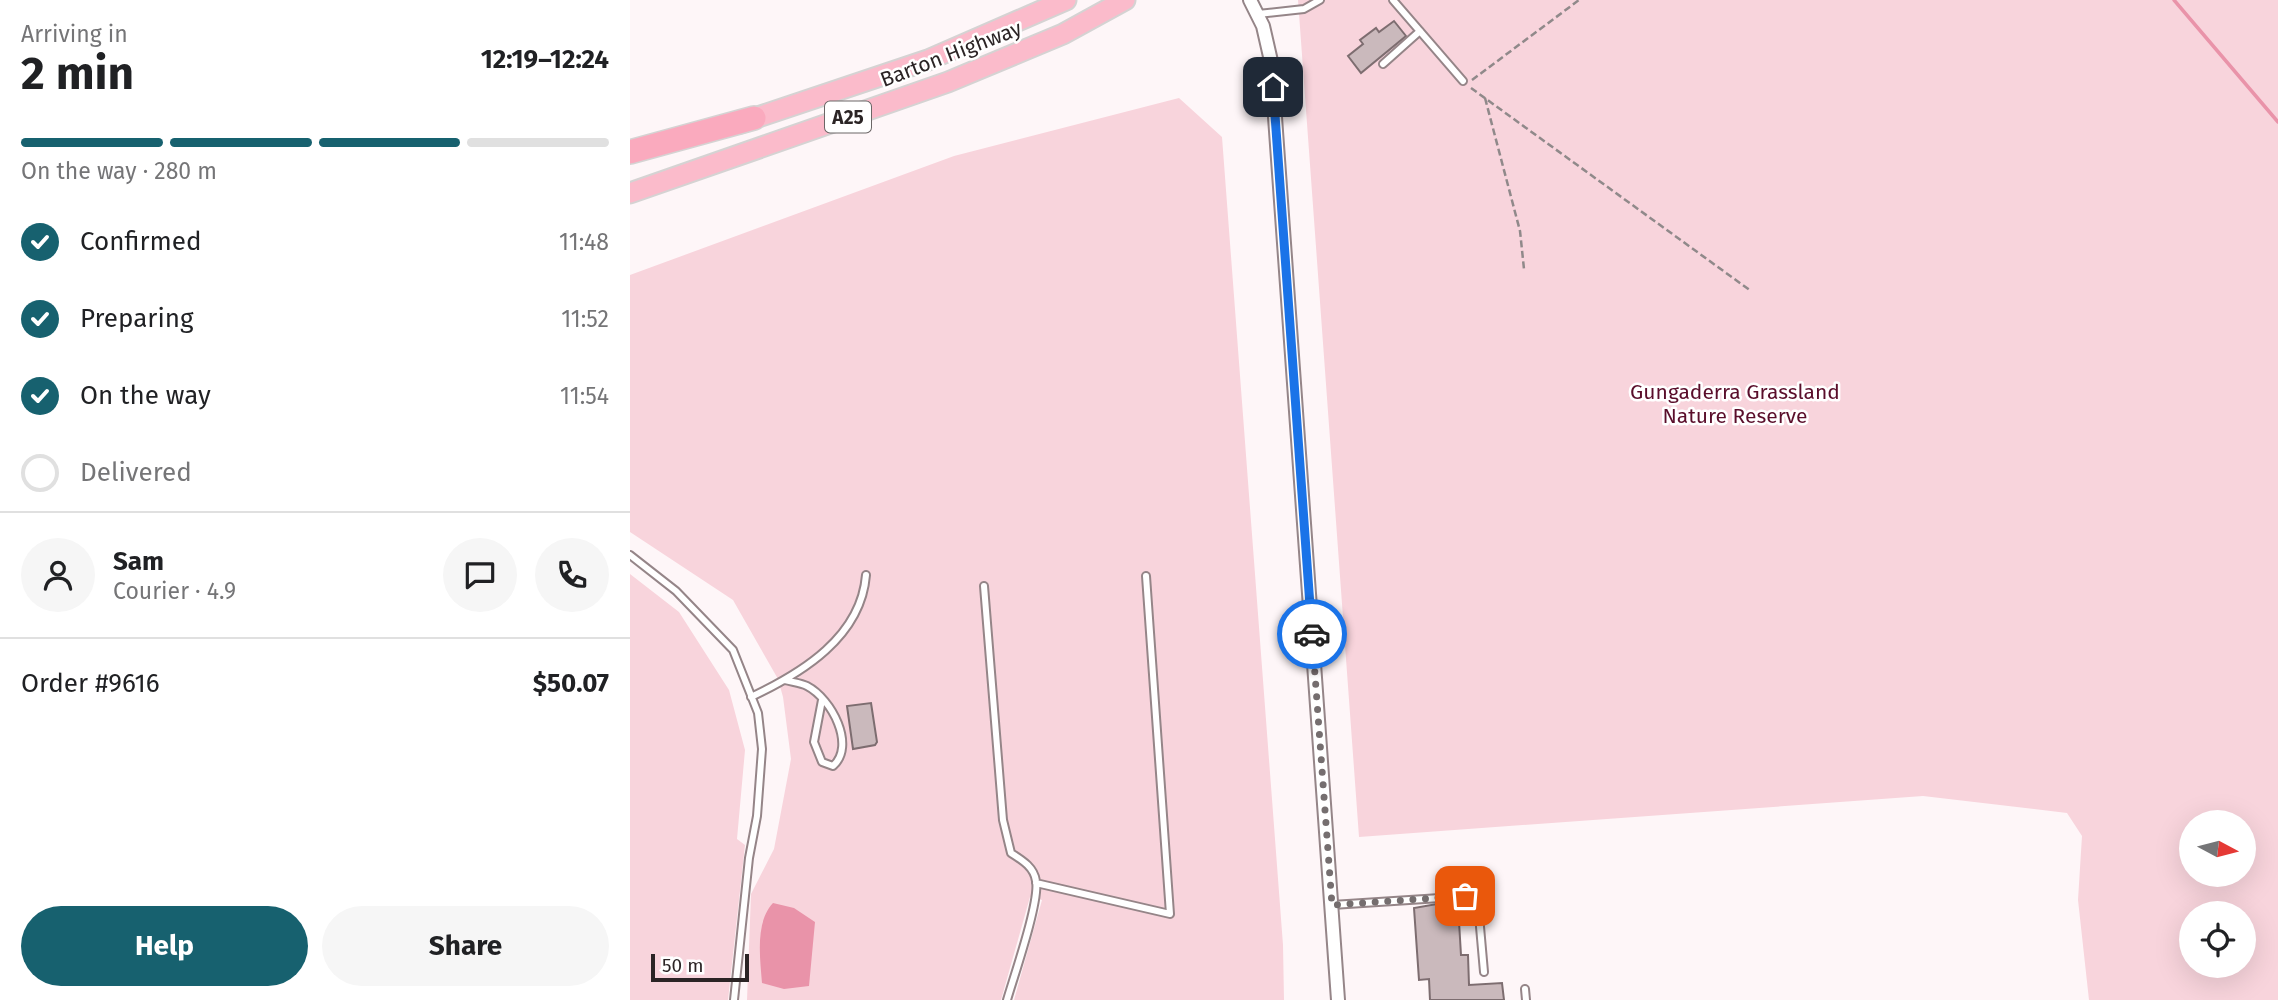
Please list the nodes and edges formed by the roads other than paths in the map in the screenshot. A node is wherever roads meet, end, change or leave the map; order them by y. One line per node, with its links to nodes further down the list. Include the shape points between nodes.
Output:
1 (1066, 0): 9 (highway, Barton Highway / A25, via 928,60)
2 (1125, 0): 12 (highway, Barton Highway / A25, via 1063,34 948,82)
3 (1320, 0): 5 (lane, via 1304,9)
4 (1393, 0): 6 (lane)
5 (1252, 5): 21 (street, via 1271,61)
6 (1420, 31): 7 (lane); 8 (lane)
7 (1383, 64)
8 (1463, 82)
9 (754, 118): 10 (highway); 11 (highway, Barton Highway / A25)
10 (630, 152)
11 (630, 160)
12 (630, 193)
13 (630, 555): 18 (lane, via 676,591 733,650)
14 (866, 575): 17 (lane, via 864,595 833,642 812,664)
15 (1146, 576): 20 (lane, via 1170,914)
16 (984, 586): 20 (lane, via 1003,820 1011,853 1026,862)
17 (785, 680): 18 (lane); 19 (lane, via 808,687)
18 (751, 697): 24 (lane, via 758,713 762,749)
19 (822, 700): 19 (lane, via 845,744 842,759 833,766 822,762 814,742)
20 (1036, 883): 25 (lane)
21 (1332, 905): 22 (lane, via 1471,897 1478,904); 26 (street)
22 (1484, 972)
23 (1525, 989): 27 (lane)
24 (734, 1000)
25 (1007, 1000)
26 (1338, 1000)
27 (1526, 1000)

